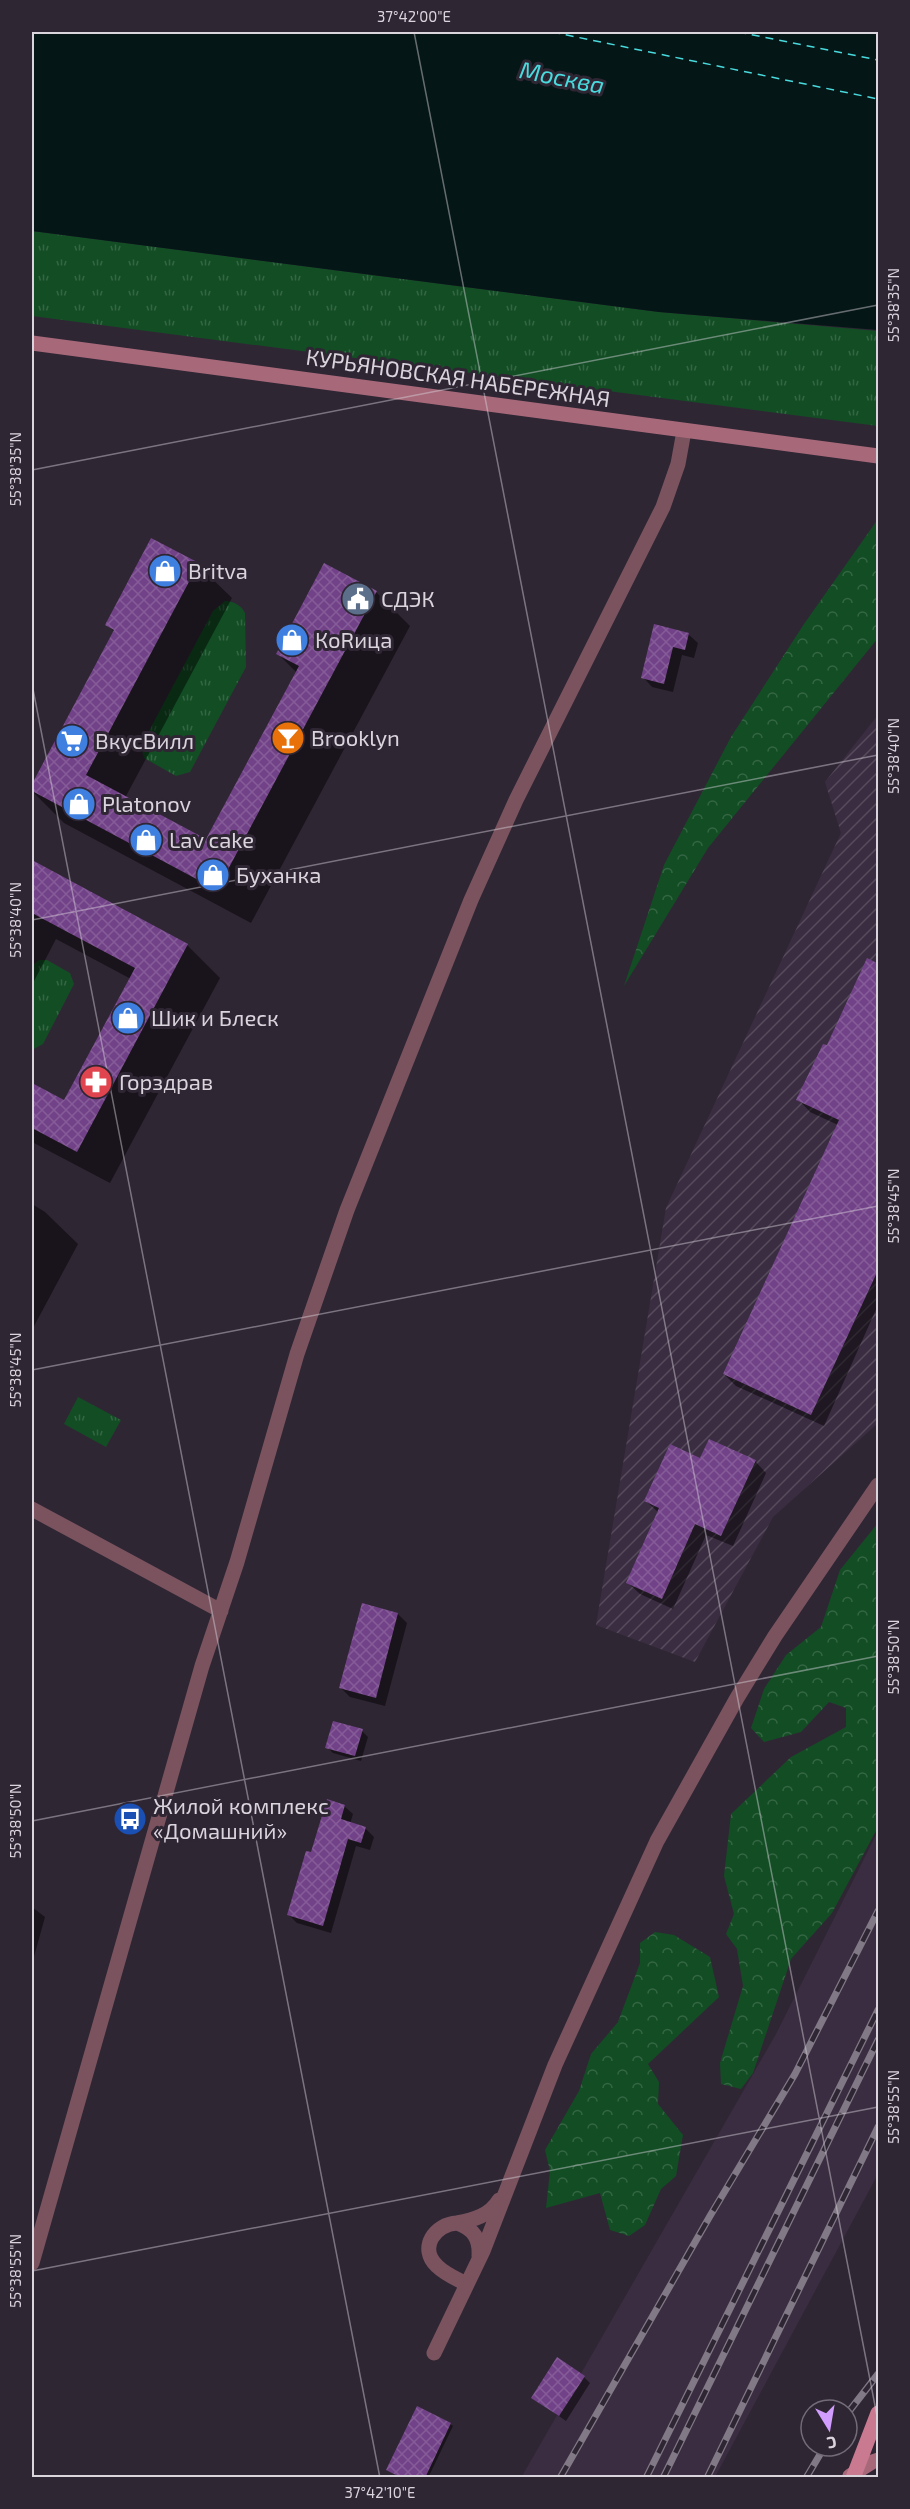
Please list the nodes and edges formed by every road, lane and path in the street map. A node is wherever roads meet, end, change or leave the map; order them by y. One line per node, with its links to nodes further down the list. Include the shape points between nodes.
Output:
1 (32, 343): 2 (main road, КУРЬЯНОВСКАЯ НАБЕРЕЖНАЯ)
2 (684, 431): 3 (main road, КУРЬЯНОВСКАЯ НАБЕРЕЖНАЯ); 6 (street, via 678,464 663,507 502,830 346,1210 297,1354)
3 (879, 456)
4 (879, 1485): 7 (street, via 775,1636 657,1841 555,2065)
5 (32, 1509): 6 (street)
6 (221, 1611): 10 (street, via 201,1666)
7 (504, 2192): 8 (street, via 485,2214); 9 (street)
8 (458, 2223): 9 (street, via 477,2239); 11 (street, via 434,2233 429,2249 435,2265)
9 (479, 2259): 11 (street)
10 (32, 2263)
11 (466, 2284): 12 (street)
12 (434, 2353)
13 (879, 2413): 16 (main road, bridge)
14 (879, 2460): 15 (main road)
15 (848, 2478)
16 (853, 2478)

